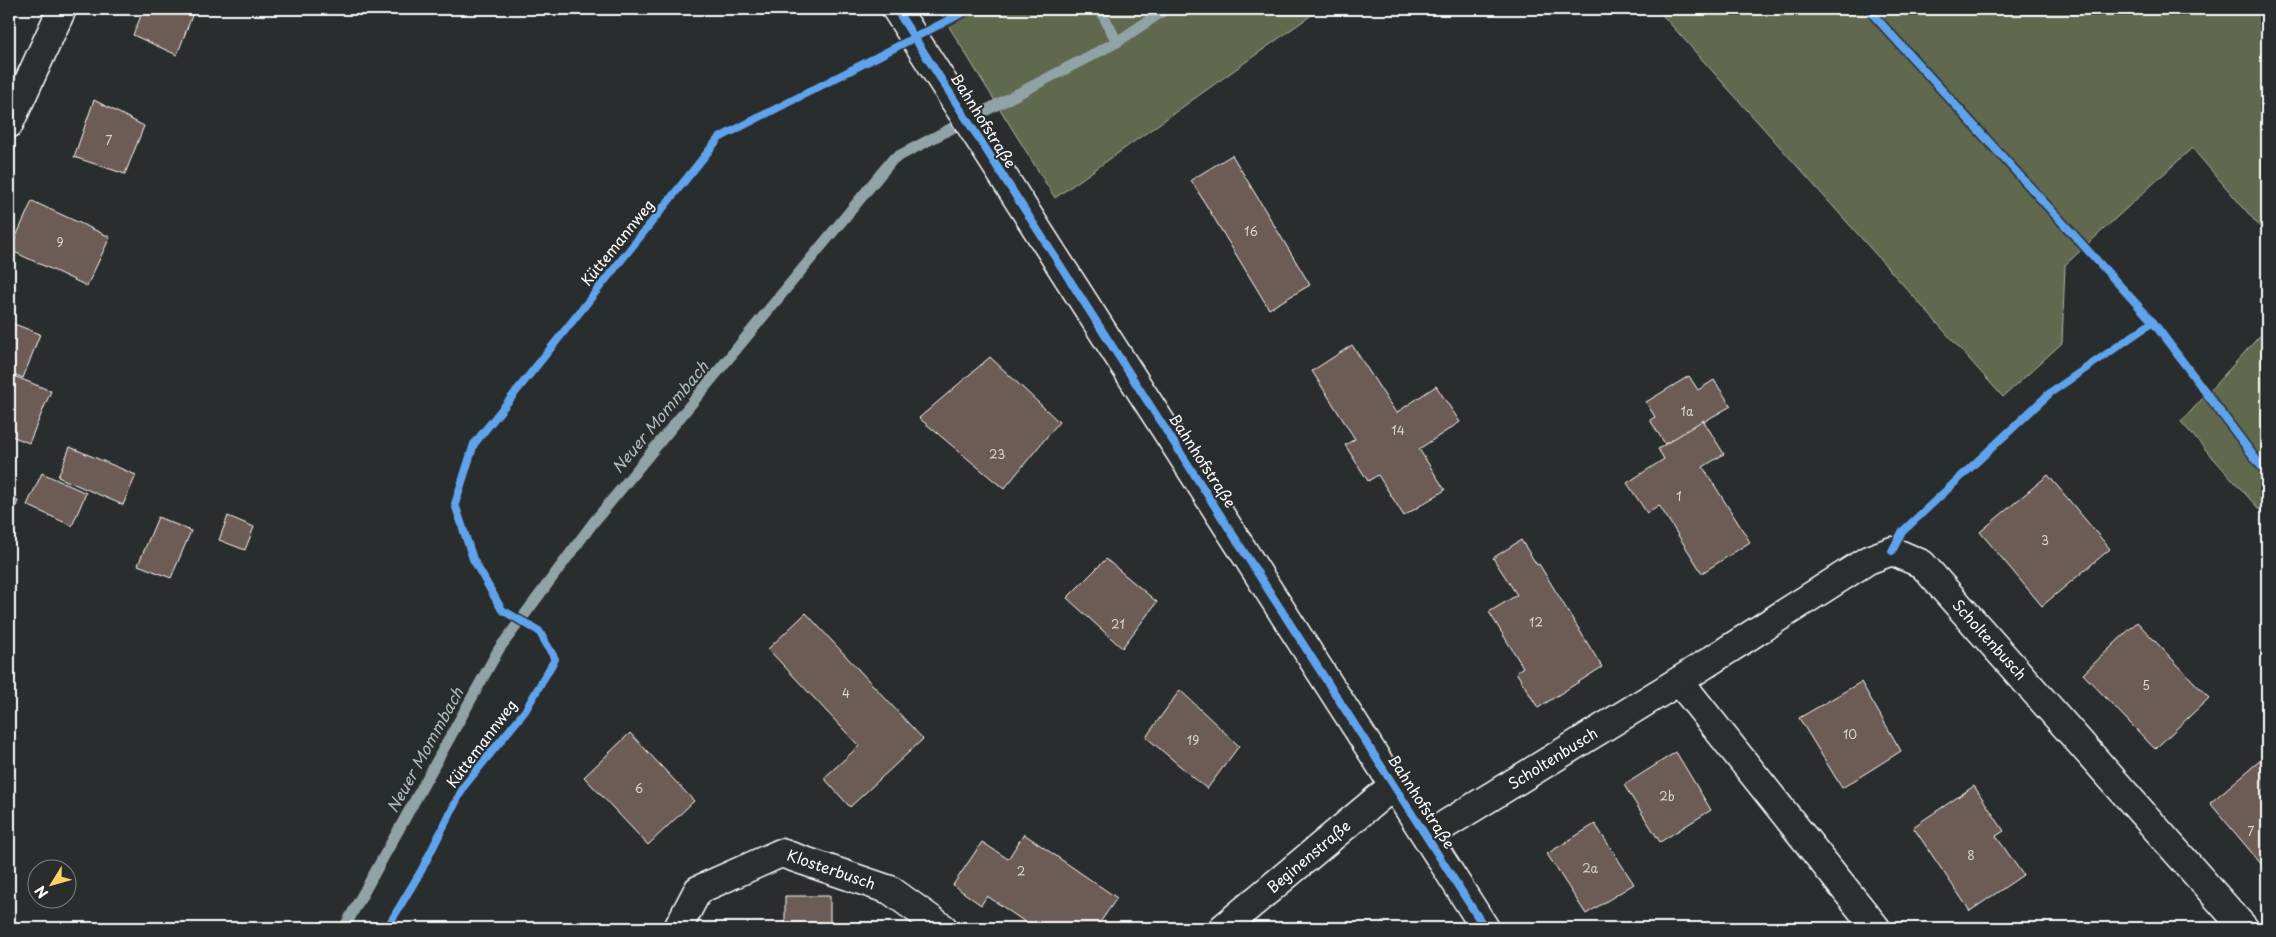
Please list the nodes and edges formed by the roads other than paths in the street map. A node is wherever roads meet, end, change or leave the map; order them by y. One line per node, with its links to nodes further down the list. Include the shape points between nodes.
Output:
1 (62, 9): 3 (street)
2 (896, 9): 5 (street, Bahnhofstraße)
3 (9, 124)
4 (1679, 681): 6 (street, Scholtenbusch); 11 (street); 12 (street, Scholtenbusch, via 1868,560 1892,552 1922,564)
5 (1394, 785): 6 (street, Bahnhofstraße); 9 (street, Beginenstraße)
6 (1427, 836): 10 (street, Bahnhofstraße)
7 (678, 928): 8 (street, Klosterbusch, via 698,890 781,853 890,890)
8 (942, 928)
9 (1224, 928)
10 (1485, 928)
11 (1876, 928)
12 (2244, 928)

